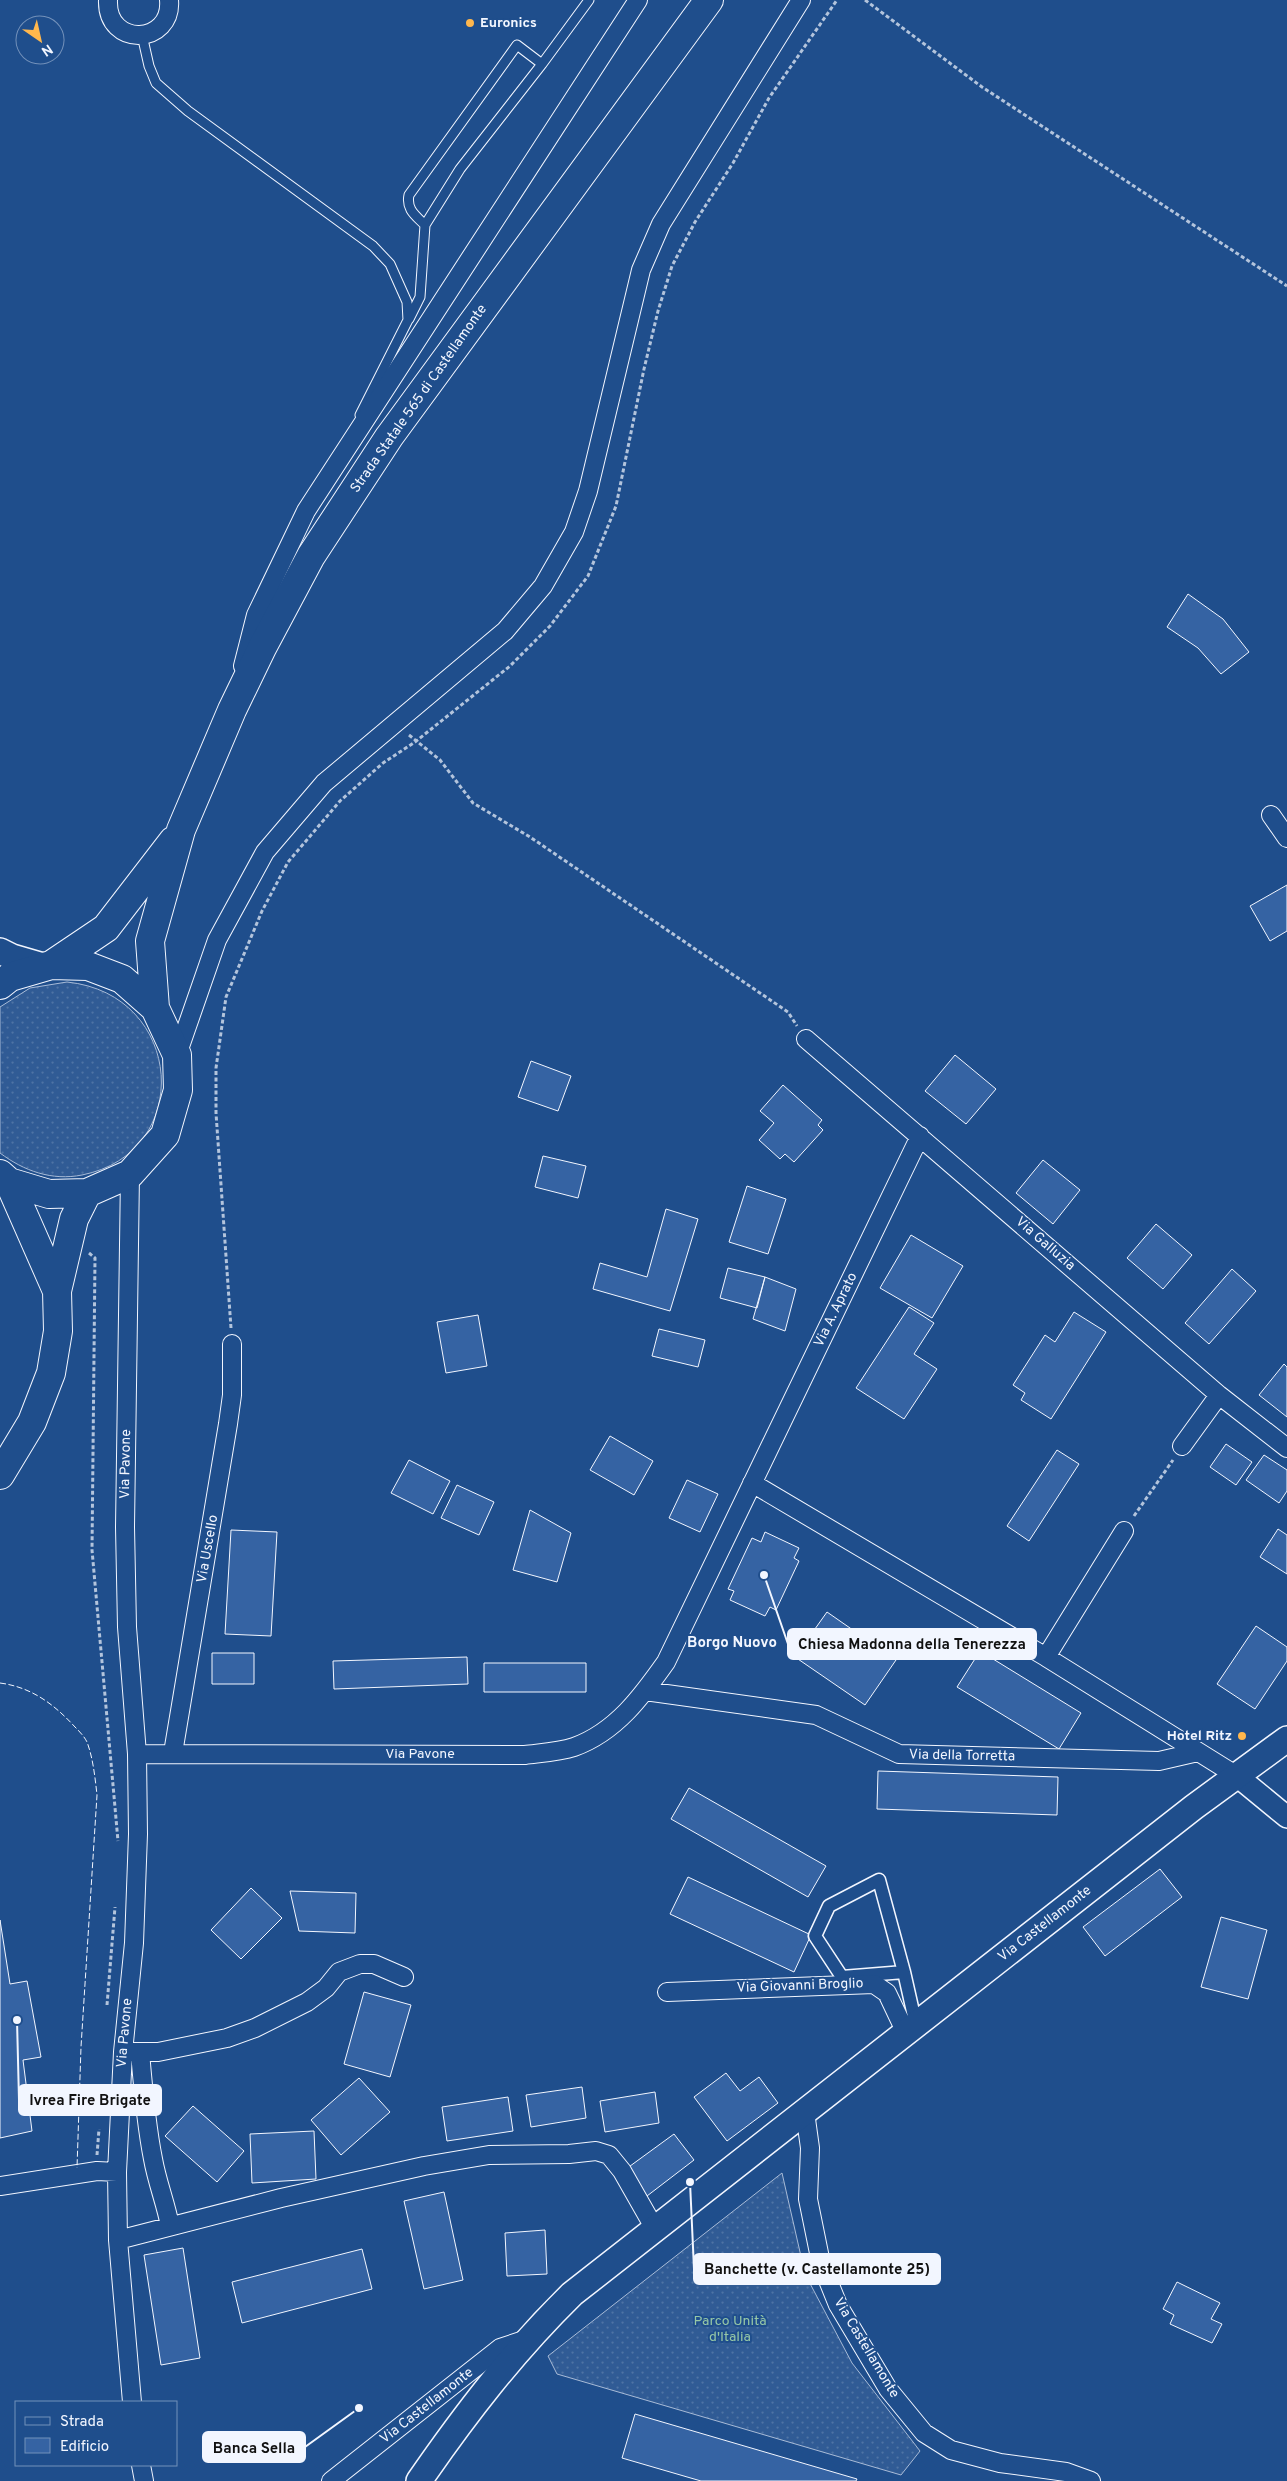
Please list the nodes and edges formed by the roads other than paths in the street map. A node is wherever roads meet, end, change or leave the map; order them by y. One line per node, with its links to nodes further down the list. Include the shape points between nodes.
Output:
1 (108, 0): 7 (street, via 110,17 116,25 123,32)
2 (169, 0): 7 (street, via 167,18 152,32)
3 (589, 0): 8 (lane)
4 (638, 0): 11 (street)
5 (710, 0): 12 (main road, Strada Statale 565 di Castellamonte, via 389,437 311,556)
6 (800, 0): 21 (street, via 661,224 641,270 588,491 574,532 543,586 505,631 324,783 265,852 217,940)
7 (142, 35): 10 (lane, via 156,83 188,111 373,246 390,264 407,302)
8 (542, 64): 9 (lane, via 460,169); 9 (lane, via 517,45 467,112 409,195 407,203 411,211)
9 (425, 225): 10 (lane, via 420,298)
10 (408, 320): 11 (lane, via 366,400)
11 (344, 454): 12 (street, via 306,511 256,615)
12 (232, 710): 14 (main road, Strada Statale 565 di Castellamonte)
13 (1271, 815): 15 (street)
14 (181, 830): 17 (main road, Strada Statale 565 di Castellamonte, via 106,928); 19 (main road, Strada Statale 565 di Castellamonte, via 150,941)
15 (1287, 838)
16 (0, 951): 17 (main road)
17 (47, 965): 18 (main road, via 10,977); 19 (main road, via 88,966 122,979)
18 (0, 985)
19 (155, 1008): 21 (main road)
20 (806, 1039): 22 (street, Via Galluzia)
21 (176, 1055): 23 (main road, via 178,1090 165,1135)
22 (920, 1136): 28 (street, Via Galluzia); 32 (street, Via A. Aprato)
23 (130, 1174): 25 (main road); 40 (street, Via Pavone, via 125,1527)
24 (4, 1178): 25 (main road, via 49,1194); 26 (main road)
25 (87, 1192): 26 (main road, via 74,1219)
26 (57, 1291): 31 (main road, via 58,1331 51,1373 32,1422)
27 (232, 1344): 39 (street, Via Uscello, via 232,1395 228,1424)
28 (1219, 1395): 29 (street); 30 (street, Via Galluzia)
29 (1182, 1446)
30 (1287, 1448)
31 (0, 1475)
32 (752, 1483): 34 (street); 35 (street, Via A. Aprato)
33 (1124, 1532): 34 (street)
34 (1046, 1657): 38 (street)
35 (666, 1662): 36 (street, Via Pavone)
36 (646, 1692): 38 (street, Via della Torretta, via 816,1715 899,1754 1159,1761); 39 (street, Via Pavone, via 605,1733 573,1747 524,1755)
37 (1287, 1739): 41 (main road, Via Castellamonte)
38 (1198, 1752): 41 (street)
39 (174, 1753): 40 (street, Via Pavone)
40 (137, 1754): 47 (street, Via Pavone)
41 (1237, 1776): 42 (street); 46 (main road, Via Castellamonte)
42 (1287, 1817)
43 (904, 1972): 43 (street, via 879,1880 829,1906 815,1936 842,1977); 46 (street)
44 (404, 1978): 47 (street, via 374,1964 360,1964 339,1972 326,1988 307,2002 255,2028 227,2038 167,2050)
45 (667, 1992): 46 (street, Via Giovanni Broglio, via 874,1984 887,1993)
46 (911, 2029): 48 (main road, Via Castellamonte)
47 (132, 2052): 49 (street, Via Pavone); 51 (street, via 153,2161)
48 (805, 2112): 52 (main road, Via Castellamonte); 60 (street, Via Castellamonte, via 810,2148 808,2199 821,2262 838,2305 888,2389 924,2434 951,2450 1000,2463 1066,2472)
49 (117, 2172): 50 (street, via 96,2171); 53 (street, Via Pavone)
50 (0, 2186)
51 (170, 2226): 52 (street, via 424,2166 489,2154 596,2151 609,2155 618,2166); 53 (street)
52 (655, 2229): 54 (main road, Via Castellamonte, via 572,2294)
53 (118, 2240): 55 (street, Via Pavone)
54 (527, 2339): 58 (street, Via Castellamonte, via 500,2348); 59 (main road, Via Castellamonte, via 456,2427)
55 (132, 2401)
56 (141, 2466): 57 (street)
57 (144, 2481)
58 (331, 2481)
59 (419, 2481)
60 (1091, 2481)

